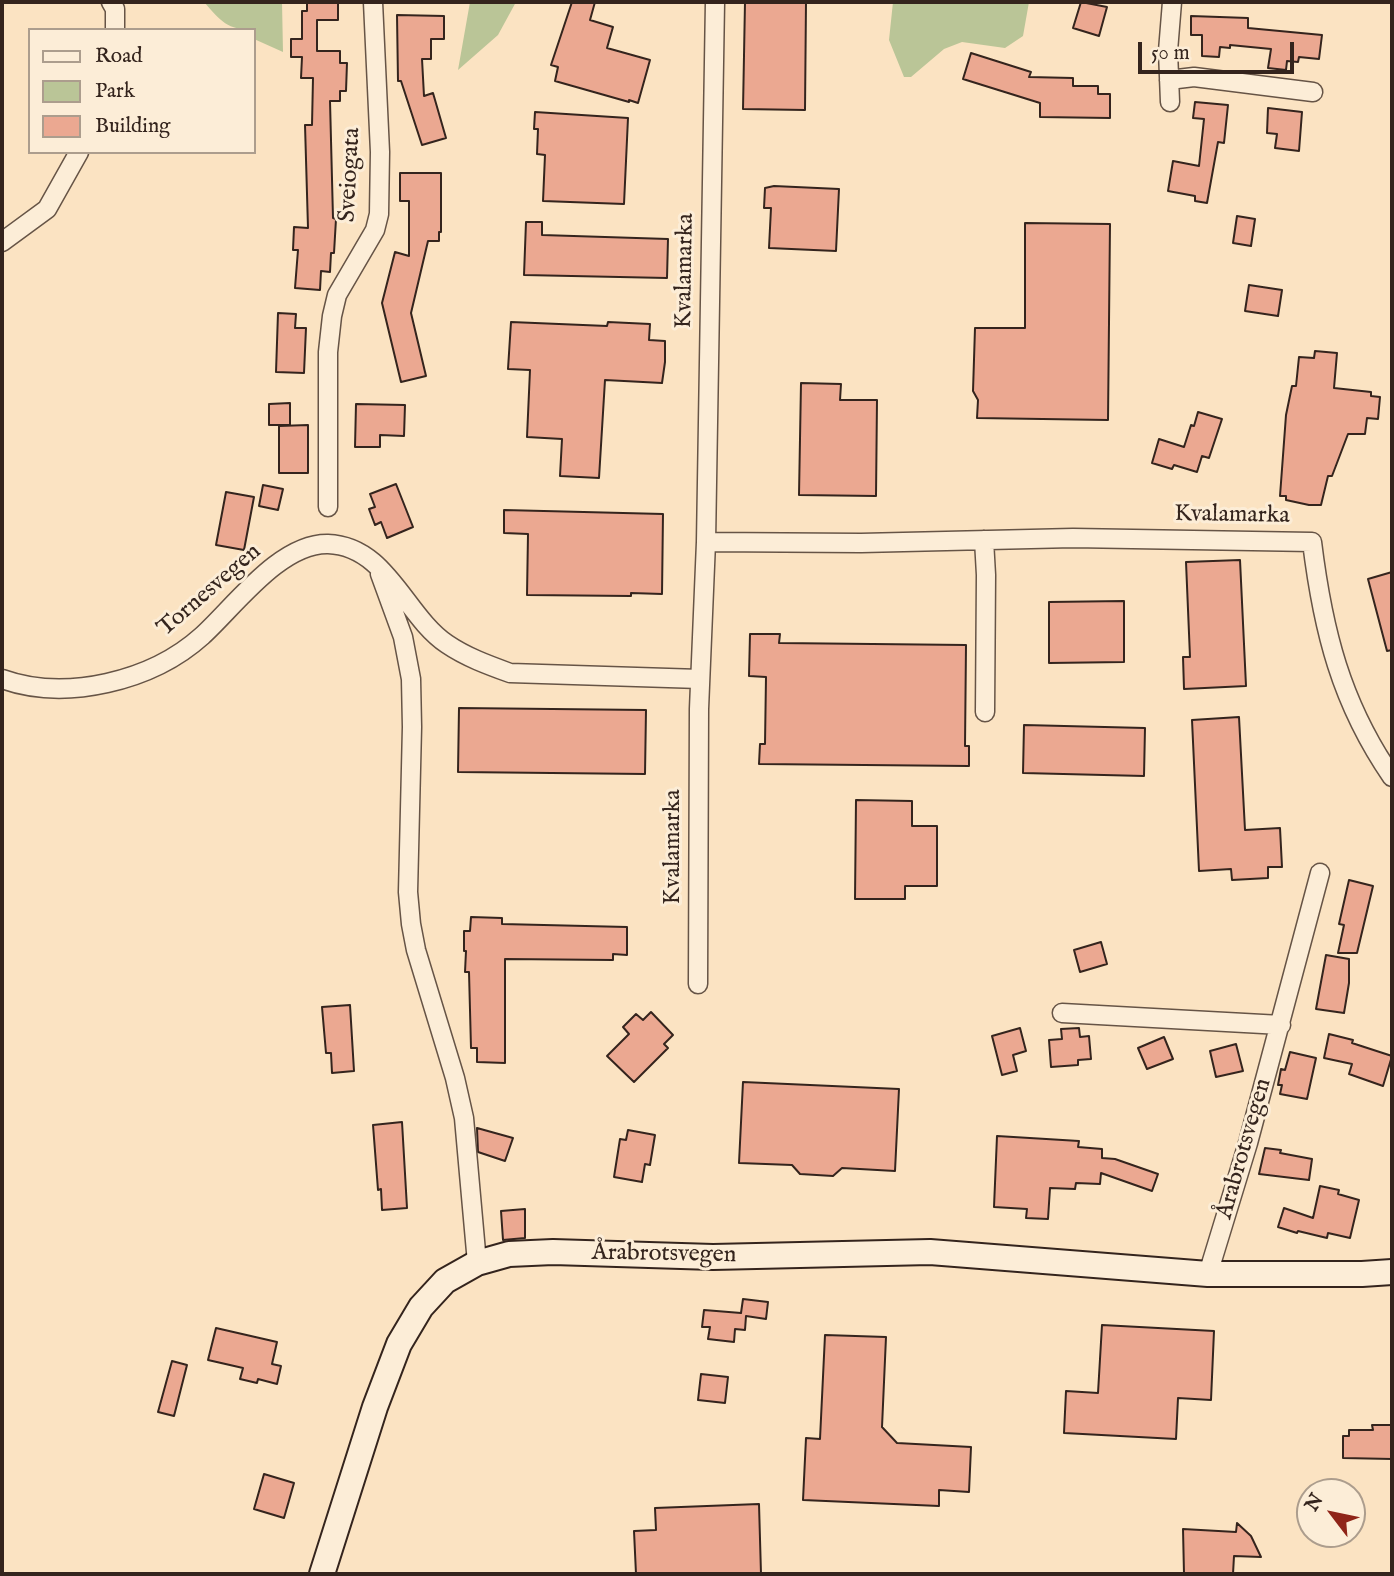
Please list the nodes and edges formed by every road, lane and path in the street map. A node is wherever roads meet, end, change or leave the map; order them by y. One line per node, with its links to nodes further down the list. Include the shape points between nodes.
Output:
1 (111, 2): 5 (street, via 116,9)
2 (373, 2): 11 (street, Sveiogata, via 379,214 375,230 337,295 332,316)
3 (715, 2): 13 (street, Kvalamarka)
4 (1172, 2): 6 (street)
5 (115, 28)
6 (1169, 80): 7 (street, via 1194,77); 8 (street)
7 (1313, 92)
8 (1170, 102)
9 (78, 154): 10 (street, via 47,209)
10 (2, 242)
11 (328, 508)
12 (984, 540): 13 (street, Kvalamarka); 17 (street); 18 (street, Kvalamarka, via 1312,542 1333,657 1362,728)
13 (706, 541): 16 (street, Kvalamarka)
14 (378, 567): 15 (street, Tornesvegen, via 348,548 310,546 273,567 202,636 153,667 91,686 50,687); 16 (street, Tornesvegen, via 446,644 510,673); 23 (street, via 403,637 411,679 411,924 464,1118)
15 (2, 679)
16 (700, 679): 20 (street, Kvalamarka)
17 (985, 712)
18 (1392, 777)
19 (1320, 873): 22 (street, Årabrotsvegen)
20 (698, 984)
21 (1062, 1013): 22 (street)
22 (1281, 1025): 25 (street, Årabrotsvegen)
23 (477, 1264): 25 (main road, Årabrotsvegen, via 531,1253 930,1252); 26 (main road, Årabrotsvegen, via 445,1281 421,1307 399,1343)
24 (1392, 1272): 25 (main road, Årabrotsvegen)
25 (1208, 1274)
26 (322, 1574)

